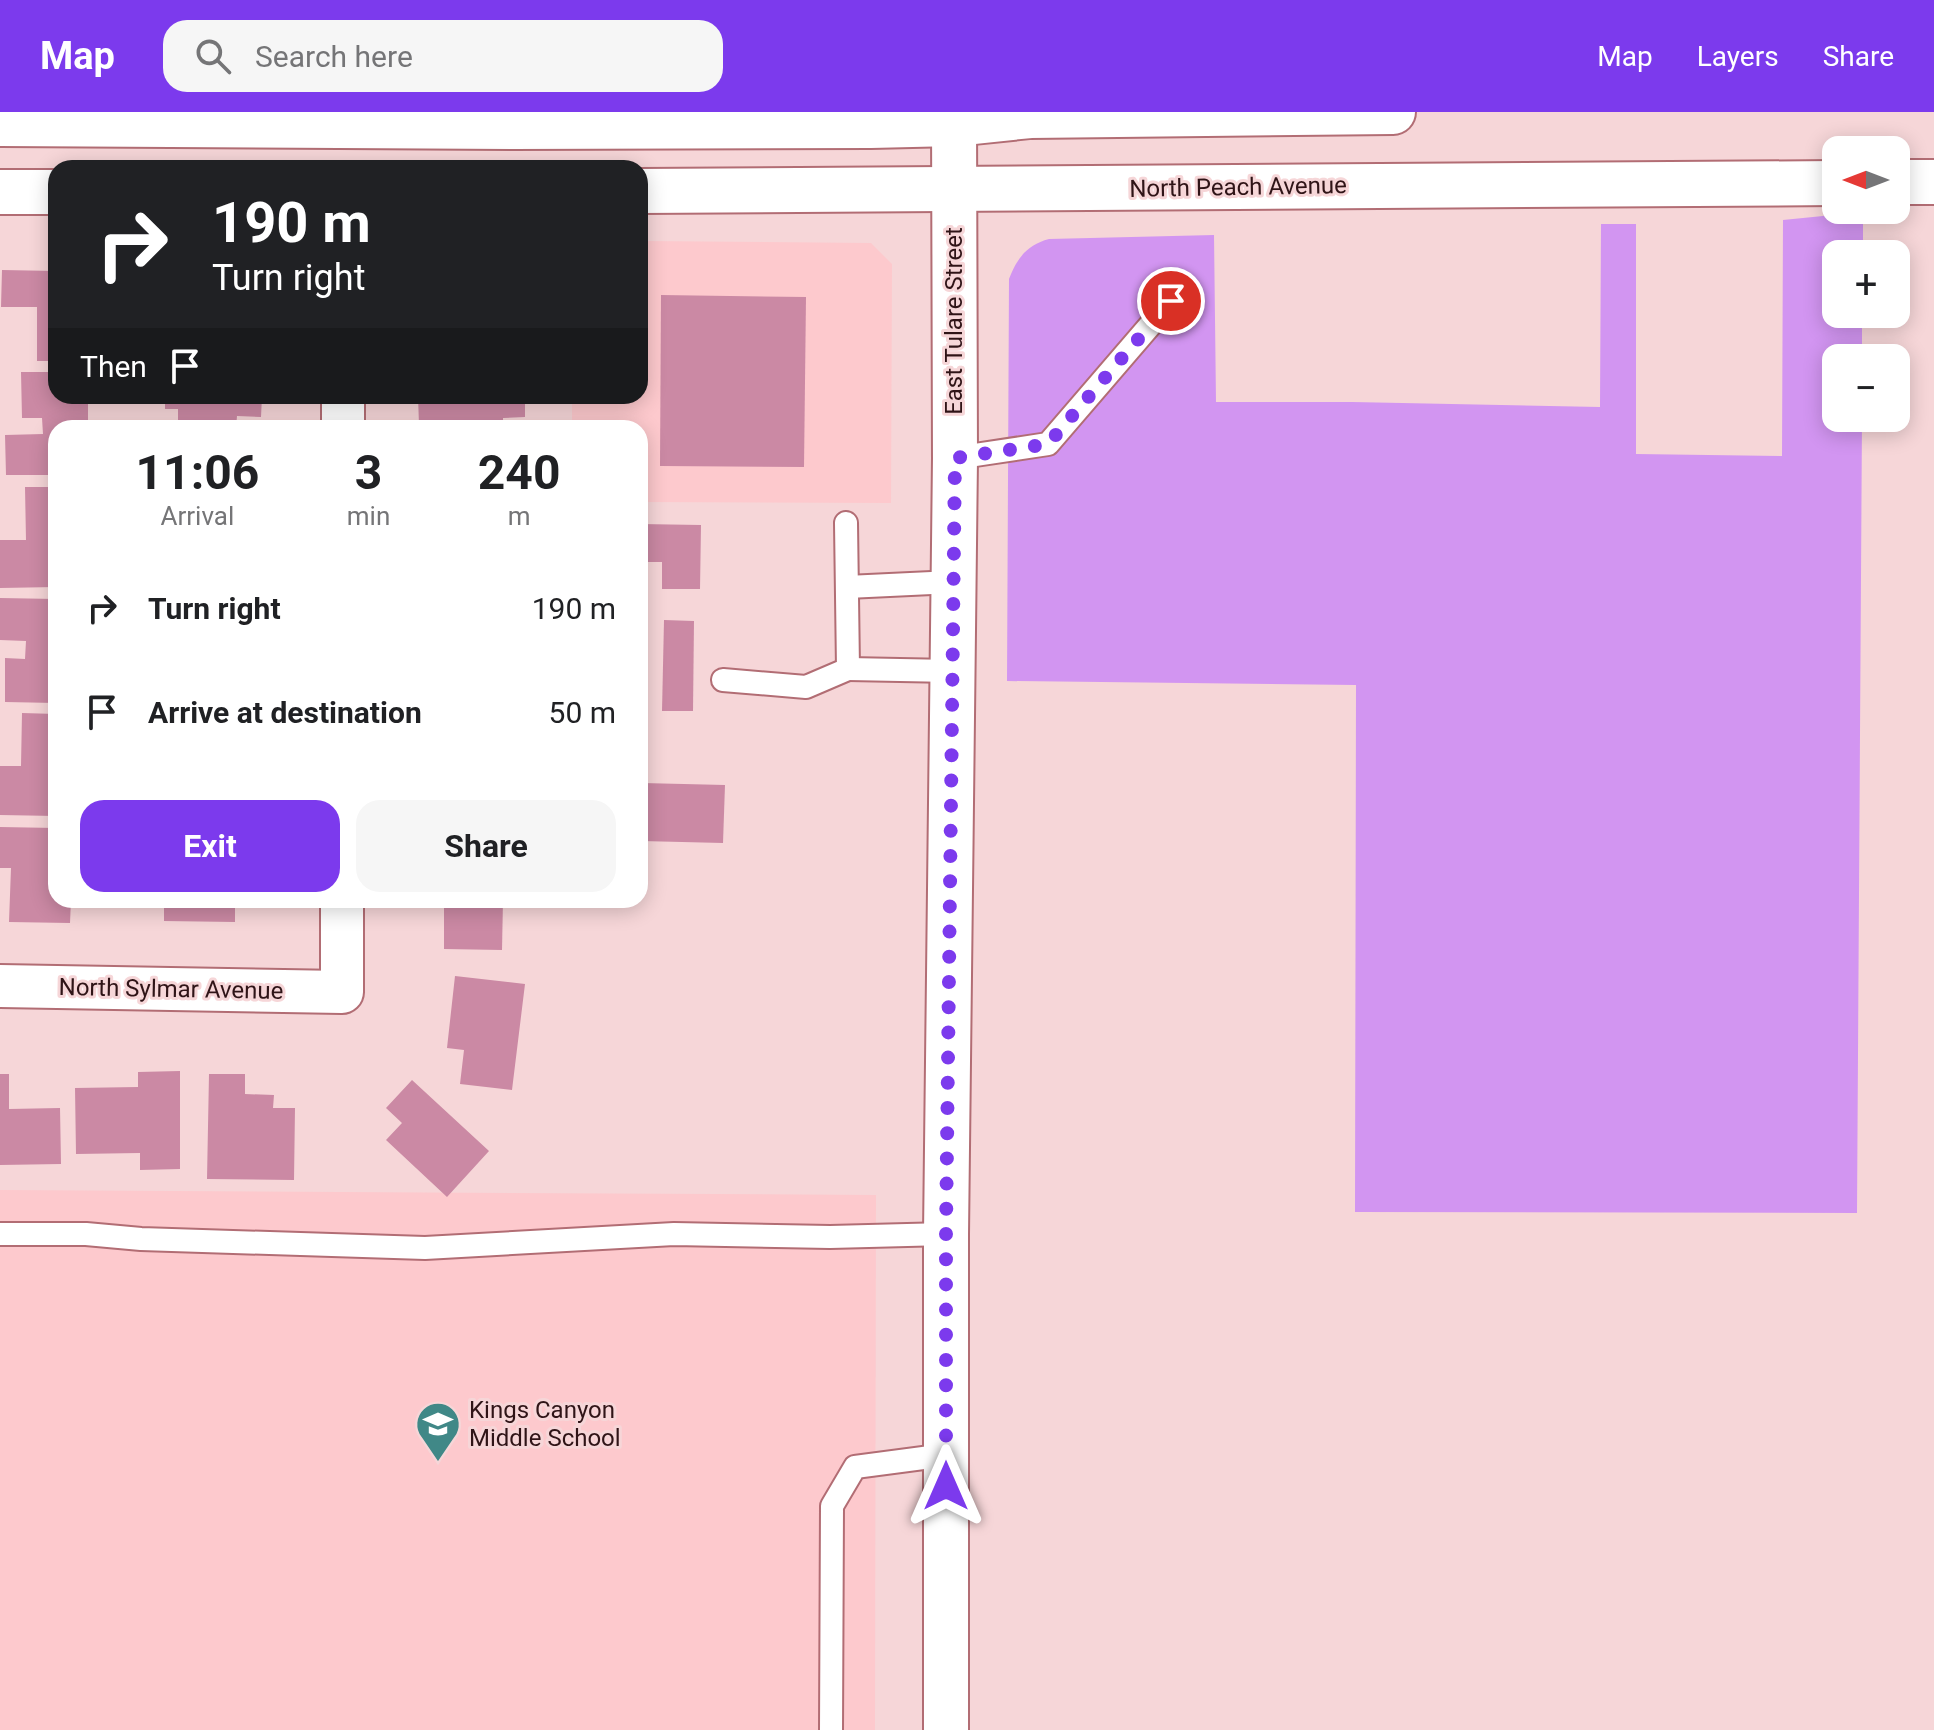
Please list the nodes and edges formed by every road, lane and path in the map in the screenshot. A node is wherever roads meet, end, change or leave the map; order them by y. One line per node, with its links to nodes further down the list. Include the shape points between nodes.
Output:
1 (1393, 112): 2 (main road)
2 (1220, 113): 3 (main road)
3 (1088, 114): 5 (main road)
4 (84, 118): 6 (main road); 7 (main road)
5 (954, 118): 6 (main road); 12 (main road, East Tulare Street)
6 (511, 120)
7 (0, 124)
8 (1910, 182): 9 (main road)
9 (1934, 182)
10 (1822, 183): 12 (main road, North Peach Avenue)
11 (648, 191): 12 (main road, North Peach Avenue)
12 (954, 191): 16 (main road, East Tulare Street)
13 (0, 192): 14 (main road)
14 (48, 192)
15 (1171, 301): 16 (lane, via 1048,444)
16 (955, 458): 18 (main road, East Tulare Street)
17 (846, 523): 19 (lane)
18 (953, 582): 19 (lane); 21 (main road, East Tulare Street)
19 (847, 587): 20 (lane)
20 (848, 669): 21 (lane); 22 (lane, via 806,687)
21 (952, 671): 26 (main road, East Tulare Street)
22 (723, 680)
23 (342, 908): 24 (street, North Sylmar Avenue, via 342,992)
24 (0, 986)
25 (0, 1234): 26 (lane, via 425,1248 674,1234)
26 (946, 1234): 27 (main road, East Tulare Street)
27 (946, 1455): 28 (lane, via 855,1467 832,1506); 29 (main road, East Tulare Street)
28 (831, 1730)
29 (946, 1730)

